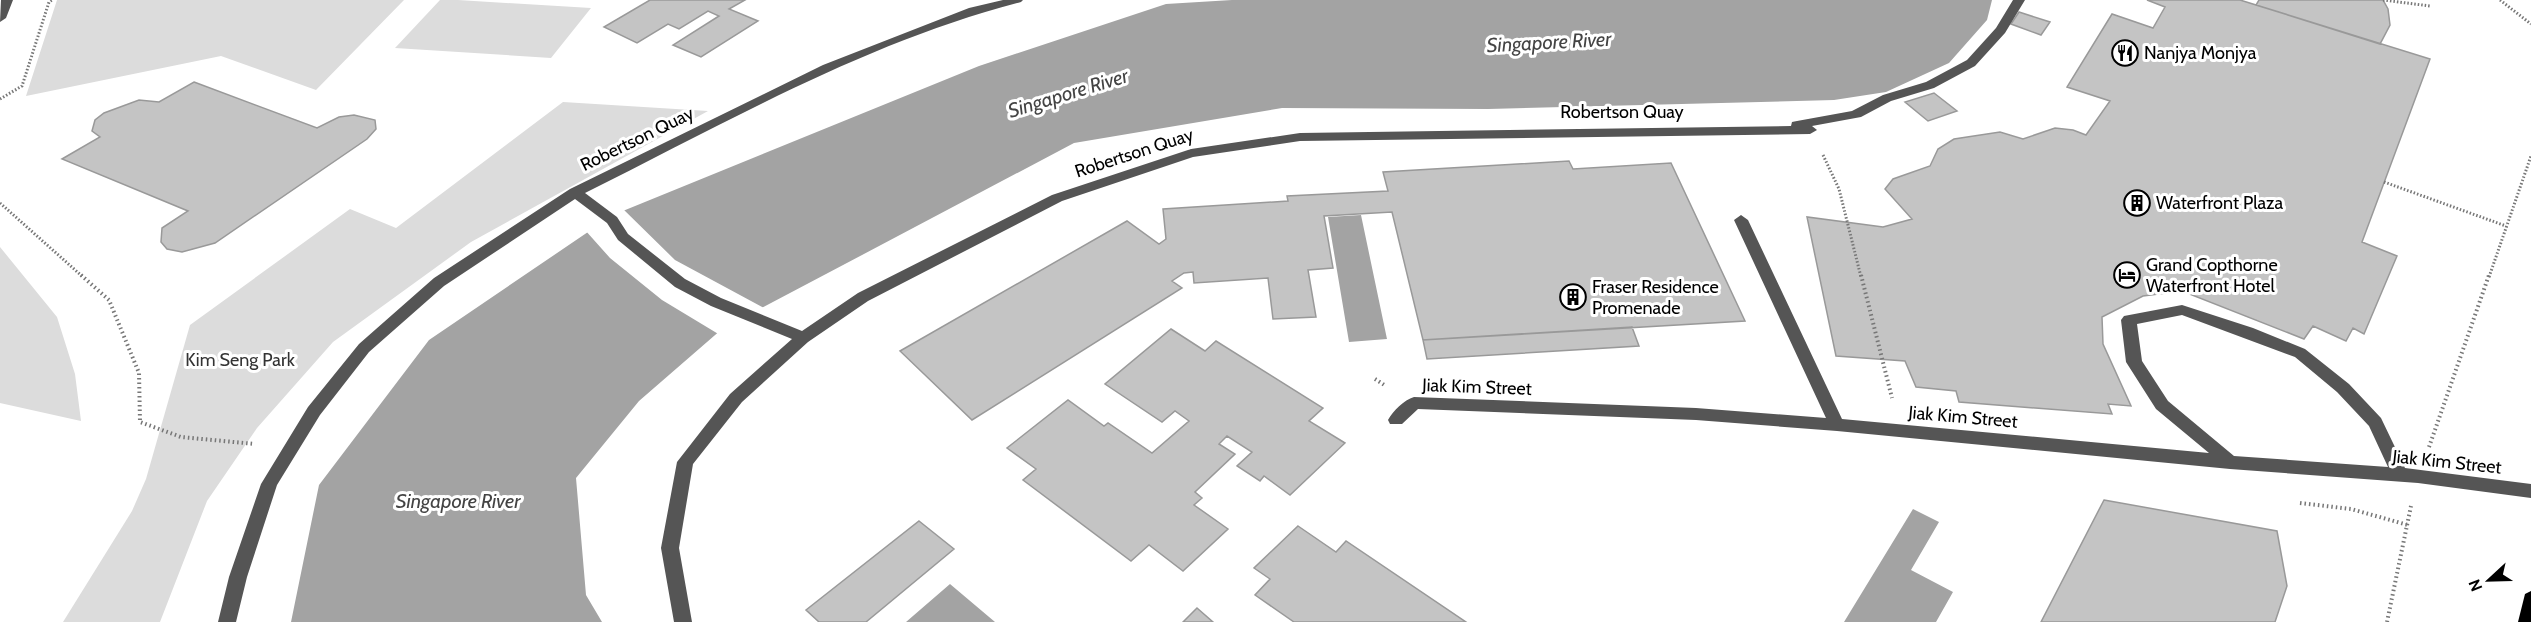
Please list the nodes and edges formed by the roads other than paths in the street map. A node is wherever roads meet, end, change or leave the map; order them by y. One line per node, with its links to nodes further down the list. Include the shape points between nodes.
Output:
1 (7, 0): 4 (street)
2 (1017, 0): 5 (street, Robertson Quay, via 973,11 826,68)
3 (2019, 0): 7 (street, Robertson Quay, via 2001,30 1971,63 1930,85 1887,98 1856,114 1797,125 1810,130 1300,137 1191,153 1057,198 863,297)
4 (0, 18)
5 (574, 192): 7 (street, via 612,220 623,237 680,283); 14 (street, via 439,282 364,348 314,411 269,484)
6 (1741, 220): 9 (street)
7 (804, 338): 15 (street, Robertson Quay, via 736,398 685,462 670,548)
8 (1396, 420): 9 (street, Jiak Kim Street, via 1414,403 1696,414)
9 (1838, 425): 10 (street, Jiak Kim Street)
10 (2230, 462): 11 (street, Jiak Kim Street); 11 (street, via 2162,405 2134,363 2129,320 2182,310 2300,353 2343,388 2375,422)
11 (2400, 476): 12 (street, Jiak Kim Street)
12 (2531, 491)
13 (2531, 599): 16 (main road)
14 (226, 622)
15 (683, 622)
16 (2526, 622)

